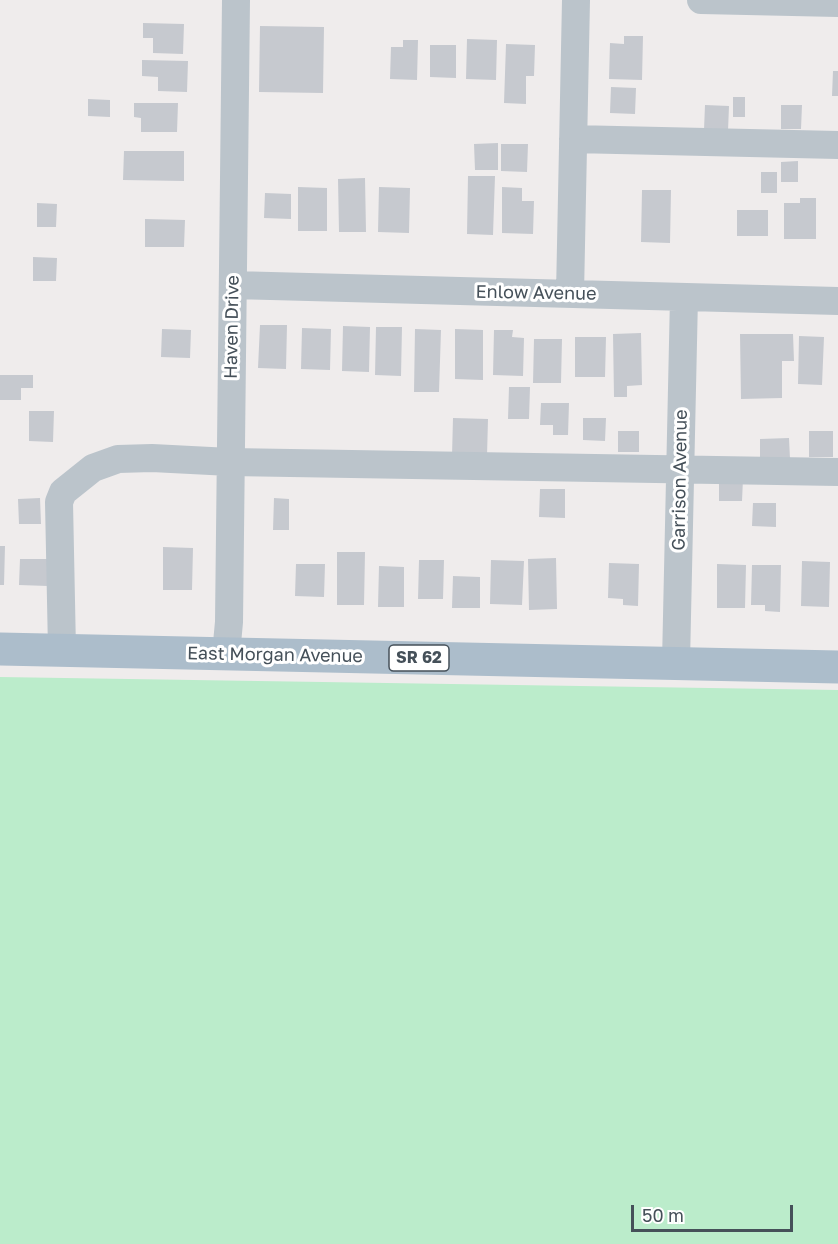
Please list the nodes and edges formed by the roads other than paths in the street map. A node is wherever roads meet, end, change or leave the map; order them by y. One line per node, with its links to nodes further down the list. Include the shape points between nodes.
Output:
1 (236, 0): 7 (street, Haven Drive)
2 (576, 0): 5 (street)
3 (701, 0): 4 (street)
4 (838, 3)
5 (573, 139): 6 (street); 8 (street)
6 (838, 145)
7 (233, 285): 8 (street, Enlow Avenue); 11 (street, Haven Drive)
8 (570, 294): 9 (street, Enlow Avenue)
9 (684, 297): 10 (street, Enlow Avenue); 12 (street, Garrison Avenue)
10 (838, 301)
11 (230, 462): 12 (street); 15 (street, via 118,459 93,468 63,492 59,502); 16 (street, Haven Drive)
12 (680, 468): 13 (street); 17 (street, Garrison Avenue)
13 (838, 472)
14 (0, 649): 15 (main road, East Morgan Avenue / SR 62)
15 (62, 650): 16 (main road, East Morgan Avenue / SR 62)
16 (226, 654): 17 (main road, East Morgan Avenue / SR 62)
17 (676, 662): 18 (main road, East Morgan Avenue / SR 62)
18 (838, 667)

